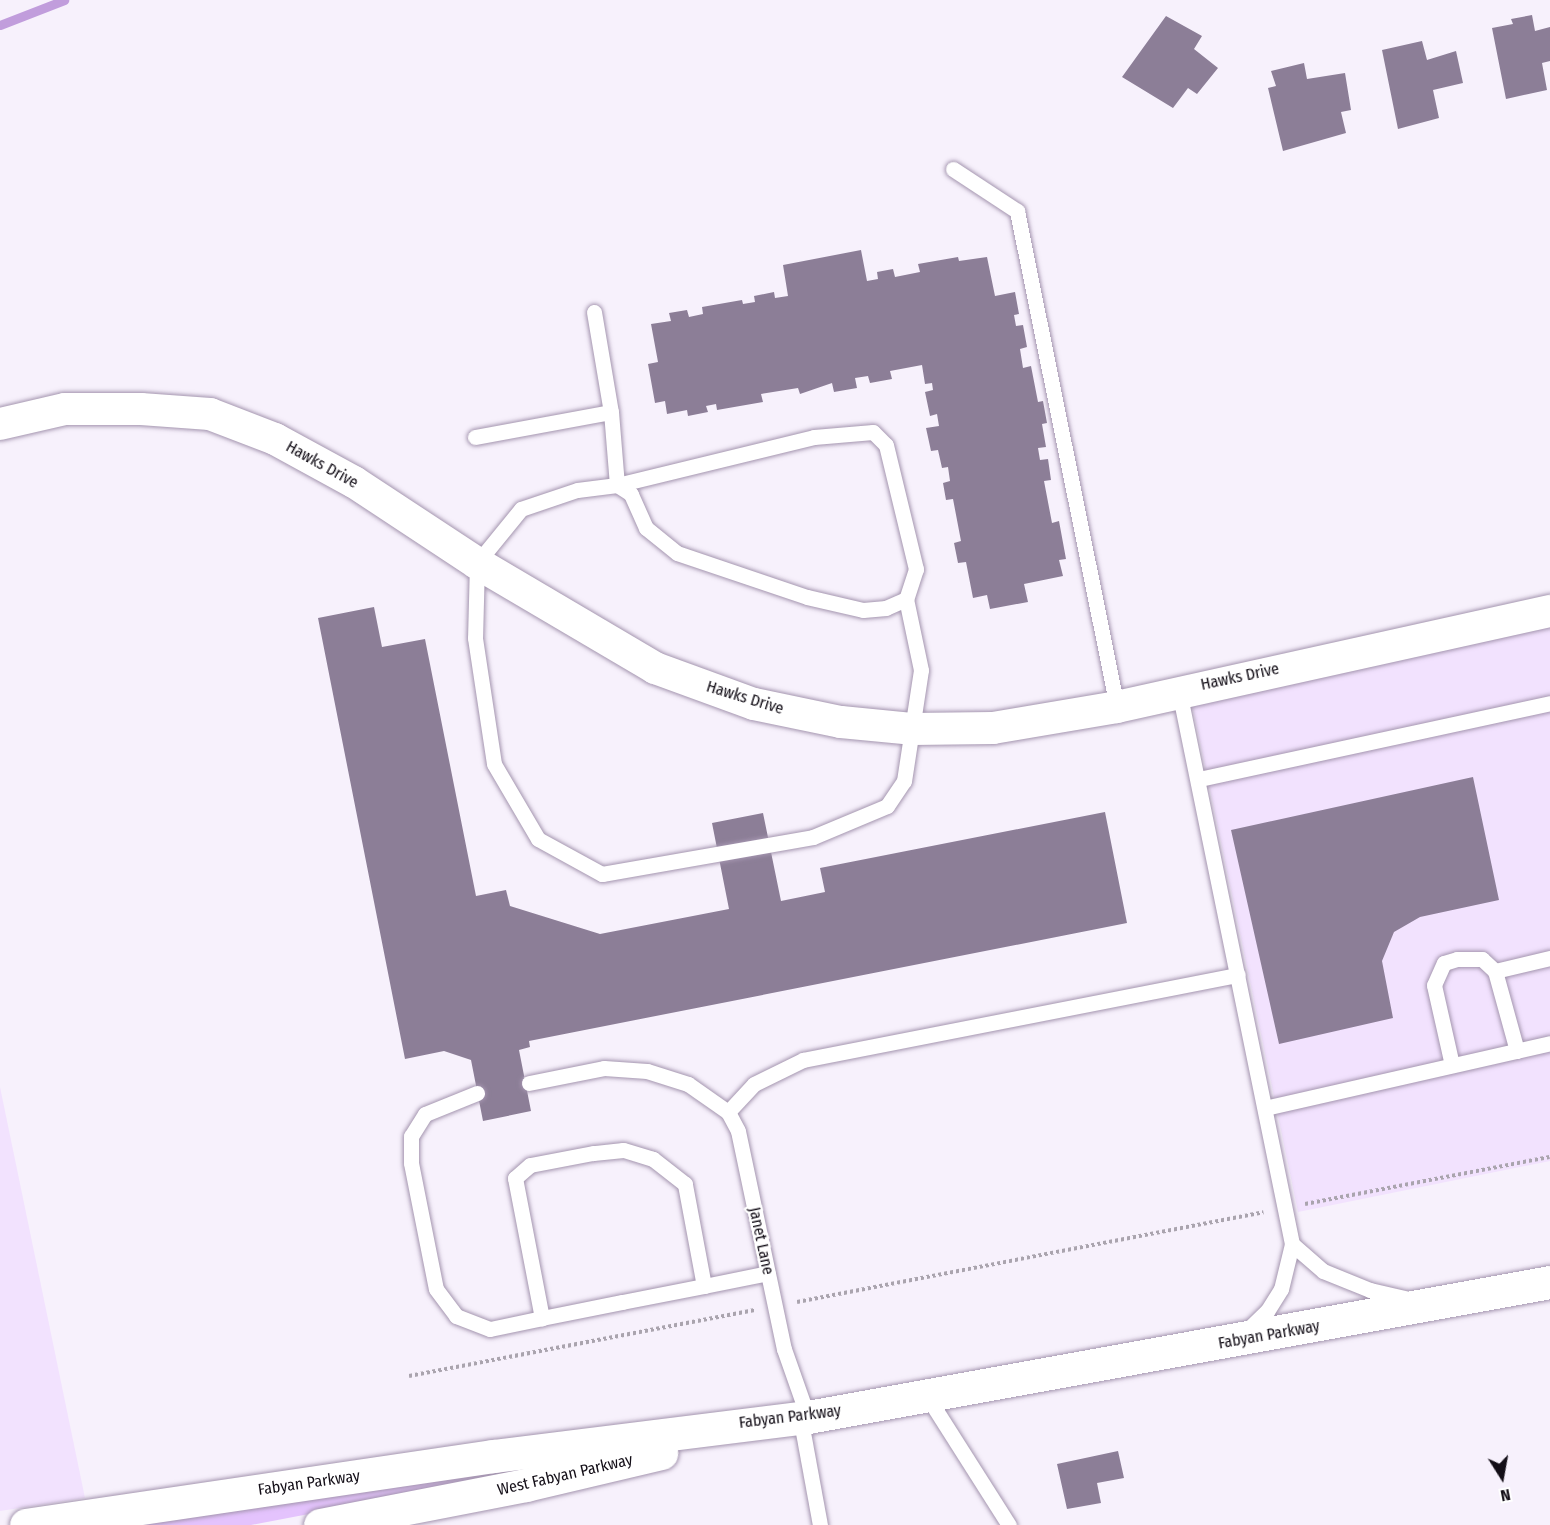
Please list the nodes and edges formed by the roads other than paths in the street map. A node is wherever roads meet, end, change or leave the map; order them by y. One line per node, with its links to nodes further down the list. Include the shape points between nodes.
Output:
1 (953, 169): 12 (lane, via 1017,211)
2 (594, 312): 3 (lane)
3 (611, 412): 5 (lane); 6 (lane)
4 (0, 424): 7 (street, Hawks Drive, via 65,409 141,408 210,414 275,439 354,482)
5 (475, 437)
6 (617, 485): 7 (lane, via 577,490 521,509); 8 (lane, via 631,494 646,528 677,553 807,597 863,610 886,608); 8 (lane, via 814,437 873,432 886,445 916,569)
7 (477, 562): 13 (street, Hawks Drive, via 655,668 754,704 841,722); 13 (lane, via 475,638 494,764 538,839 602,874 813,837 887,806 904,781)
8 (906, 599): 13 (lane, via 921,670)
9 (1550, 611): 10 (street, Hawks Drive)
10 (1179, 690): 12 (street, Hawks Drive); 14 (lane)
11 (1550, 703): 14 (lane)
12 (1117, 707): 13 (street, Hawks Drive, via 993,728)
13 (912, 729)
14 (1198, 779): 17 (lane)
15 (1550, 958): 16 (lane)
16 (1496, 971): 19 (lane); 20 (lane, via 1482,959 1468,956 1444,963 1437,973 1435,1003)
17 (1238, 975): 23 (lane); 24 (lane, via 803,1060 754,1084)
18 (1550, 1043): 19 (lane)
19 (1517, 1051): 20 (lane)
20 (1452, 1065): 23 (lane)
21 (529, 1083): 24 (lane, via 604,1068 647,1071 688,1084)
22 (477, 1093): 30 (lane, via 425,1114 411,1136 411,1163 436,1289 456,1316 490,1329)
23 (1265, 1108): 25 (lane)
24 (728, 1112): 26 (lane, Janet Lane, via 738,1131)
25 (1292, 1244): 29 (lane, via 1323,1271 1370,1290); 31 (lane, via 1281,1288 1267,1311)
26 (768, 1273): 28 (lane); 33 (lane, Janet Lane)
27 (1550, 1282): 29 (main road, Fabyan Parkway)
28 (704, 1286): 30 (lane); 30 (lane, via 684,1184 670,1169 623,1150 530,1165 515,1178)
29 (1433, 1304): 31 (main road, Fabyan Parkway)
30 (542, 1318)
31 (1235, 1341): 32 (main road, Fabyan Parkway)
32 (927, 1395): 33 (main road, Fabyan Parkway); 37 (lane)
33 (803, 1417): 34 (main road, Fabyan Parkway, via 493,1456); 35 (main road, West Fabyan Parkway, via 526,1485); 36 (lane, Janet Lane)
34 (26, 1525)
35 (320, 1525)
36 (820, 1525)
37 (1009, 1525)

